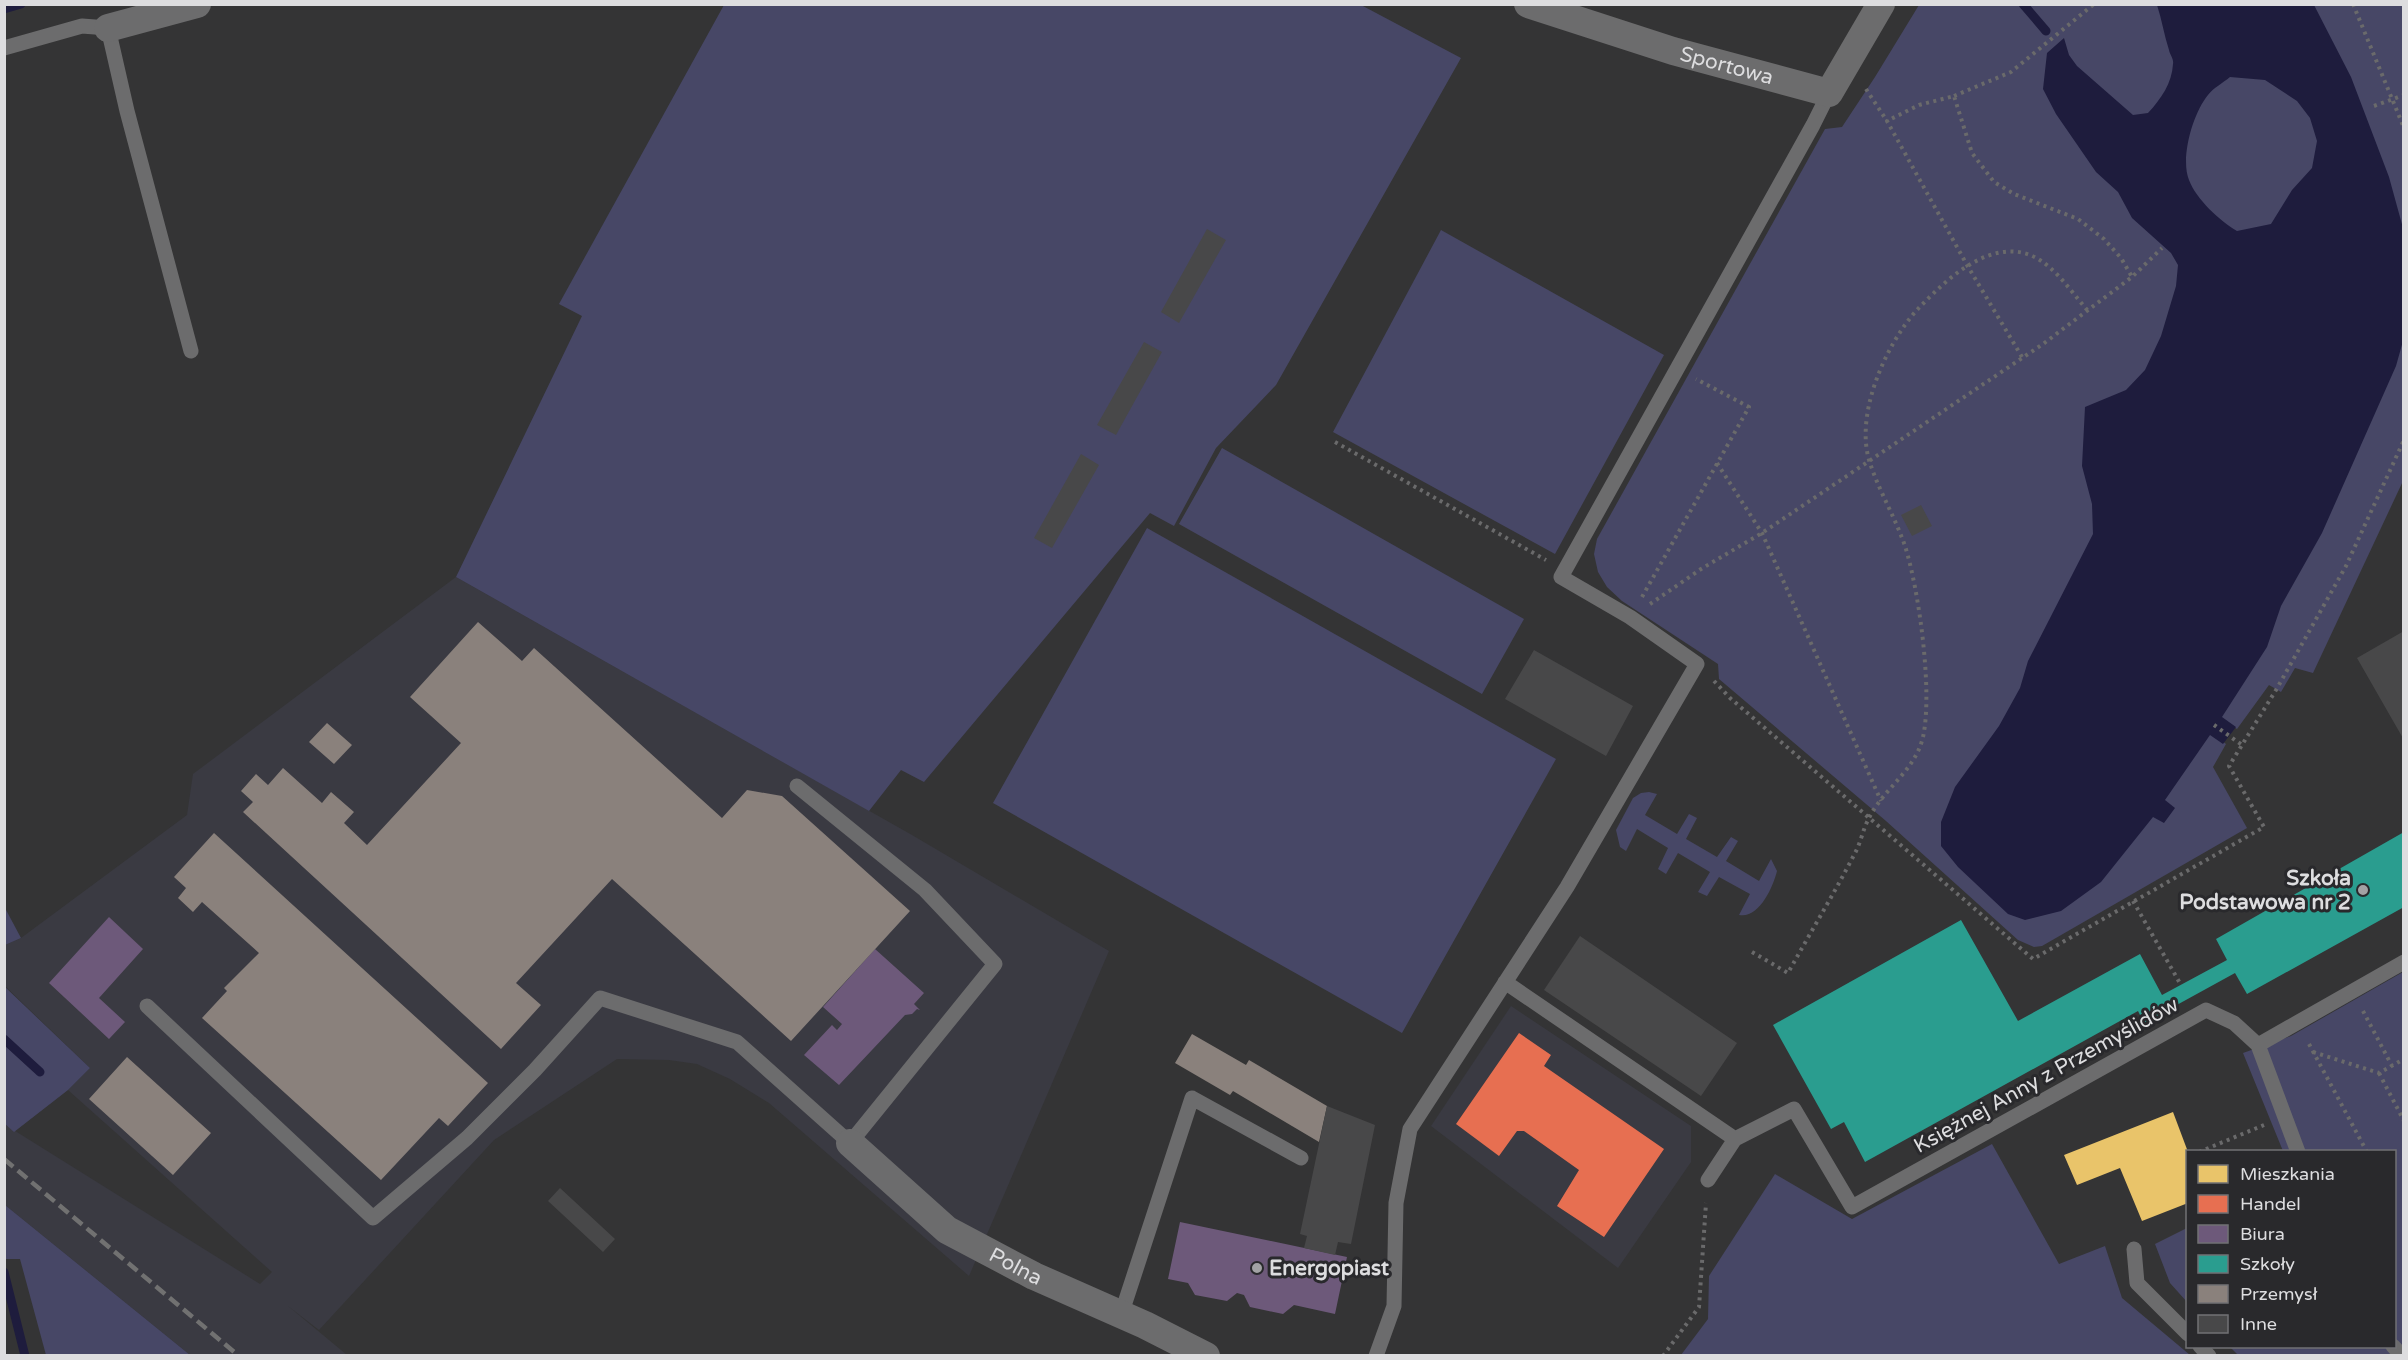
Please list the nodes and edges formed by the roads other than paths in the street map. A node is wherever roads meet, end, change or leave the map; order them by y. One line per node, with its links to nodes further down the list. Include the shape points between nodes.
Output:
1 (197, 4): 4 (street)
2 (1528, 4): 6 (street, Sportowa, via 1673,51)
3 (1881, 4): 6 (street)
4 (108, 28): 5 (lane, via 82,26); 7 (lane)
5 (4, 48)
6 (1828, 93): 10 (lane, via 1561,577 1630,617 1697,664 1567,887)
7 (191, 351)
8 (797, 786): 14 (lane, via 925,890 995,964)
9 (2403, 962): 12 (lane)
10 (1505, 982): 13 (lane); 22 (lane, via 1410,1129 1396,1203 1394,1306)
11 (147, 1006): 14 (lane, via 373,1218 467,1137 600,998 737,1042)
12 (2258, 1046): 13 (lane, Księżnej Anny z Przemyślidów, via 2234,1023 2206,1010 1852,1207 1794,1109); 15 (lane, Księżnej Anny z Przemyślidów)
13 (1735, 1139): 17 (lane)
14 (850, 1143): 19 (street, Polna, via 947,1230 1034,1276)
15 (2297, 1150)
16 (1300, 1158): 19 (lane, via 1192,1098)
17 (1708, 1180)
18 (2134, 1249): 20 (lane, via 2137,1283)
19 (1121, 1315): 21 (street, Polna)
20 (2186, 1333)
21 (1206, 1356)
22 (1376, 1356)

